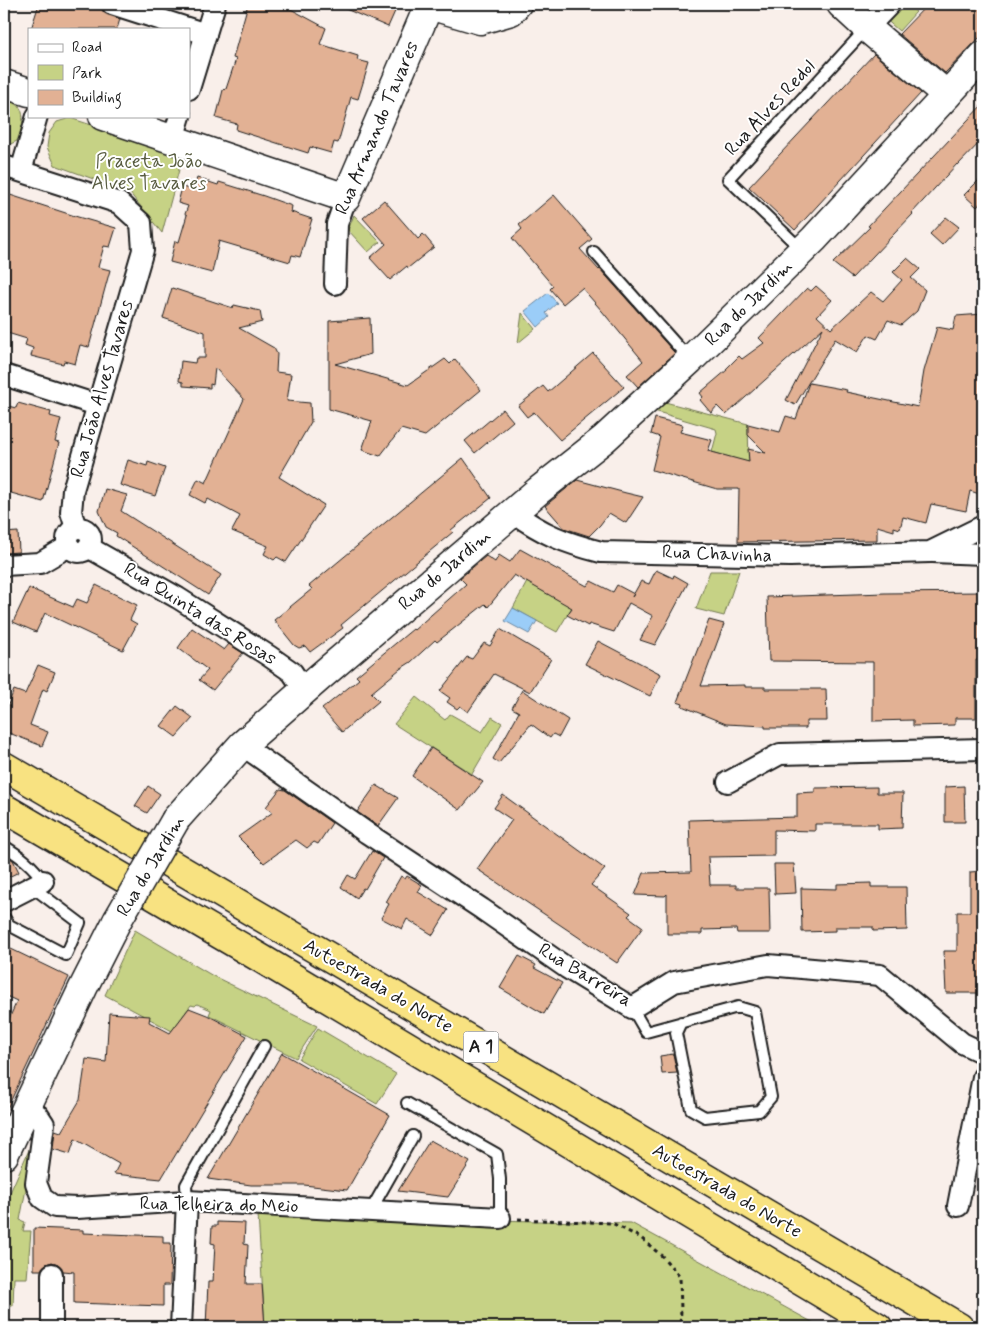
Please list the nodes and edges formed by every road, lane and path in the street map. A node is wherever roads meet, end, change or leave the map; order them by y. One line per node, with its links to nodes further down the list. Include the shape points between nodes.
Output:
1 (112, 4): 7 (street)
2 (215, 4): 10 (street)
3 (518, 4): 6 (main road, via 511,11 480,20)
4 (842, 4): 8 (main road)
5 (890, 4): 8 (street)
6 (430, 5): 20 (main road, Rua Armando Tavares)
7 (187, 28)
8 (867, 28): 15 (main road); 21 (lane, Rua Alves Redol, via 728,179)
9 (190, 29): 10 (street)
10 (206, 34): 13 (street)
11 (983, 56): 15 (main road, Rua do Jardim)
12 (4, 84): 14 (main road)
13 (190, 86)
14 (28, 92)
15 (947, 95): 21 (main road, Rua do Jardim)
16 (36, 118): 19 (street)
17 (115, 118): 18 (main road)
18 (176, 128): 20 (main road)
19 (12, 169): 26 (street, Rua João Alves Tavares, via 120,203 141,223 143,250)
20 (346, 198): 23 (street, Rua Armando Tavares, via 337,224)
21 (803, 251): 24 (main road, Rua do Jardim)
22 (594, 252): 24 (lane)
23 (335, 284)
24 (690, 360): 27 (main road, Rua do Jardim, via 612,432)
25 (4, 375): 26 (street)
26 (97, 406): 29 (street, Rua João Alves Tavares, via 73,490 71,512)
27 (514, 512): 30 (street, Rua Chavinha, via 548,534 601,552 790,556); 33 (main road, Rua do Jardim)
28 (983, 526): 30 (street, Rua Chavinha)
29 (78, 540): 32 (street, via 40,563); 33 (street, Rua Quinta das Rosas, via 269,656 292,672)
30 (930, 552): 31 (street, Rua Chavinha)
31 (983, 554)
32 (4, 565)
33 (304, 690): 34 (main road, Rua do Jardim)
34 (242, 745): 43 (street, Rua Barreira, via 567,968); 49 (main road, Rua do Jardim, bridge, via 176,819 117,921)
35 (983, 749): 37 (street, via 780,754)
36 (4, 766): 61 (highway, Autoestrada do Norte / A 1)
37 (728, 782)
38 (4, 808): 60 (highway, Autoestrada do Norte / A 1)
39 (4, 846): 40 (lane, via 36,870)
40 (37, 884): 41 (street); 42 (lane, via 80,923 66,955)
41 (4, 901)
42 (5, 925)
43 (632, 1008): 44 (lane, via 646,1032); 46 (street, Rua Barreira, via 674,982 768,965 880,975 962,1043)
44 (681, 1022): 44 (lane, via 738,1007 755,1012 771,1097 759,1112 705,1117 692,1109 676,1033)
45 (264, 1046): 52 (lane, via 186,1185)
46 (983, 1053)
47 (983, 1077): 53 (street)
48 (407, 1103): 55 (lane, via 497,1154)
49 (27, 1108): 51 (main road, Rua do Jardim); 52 (street, Rua Telheira do Meio, via 44,1124 36,1183 42,1198 55,1207)
50 (413, 1136): 54 (lane)
51 (4, 1155)
52 (187, 1201): 54 (street, Rua Telheira do Meio); 58 (street)
53 (958, 1206)
54 (371, 1210): 55 (street, Rua Telheira do Meio)
55 (500, 1218): 59 (path, via 612,1223 641,1238 680,1277)
56 (52, 1274): 57 (street)
57 (52, 1327)
58 (181, 1327)
59 (680, 1327)
60 (878, 1327)
61 (959, 1327)

